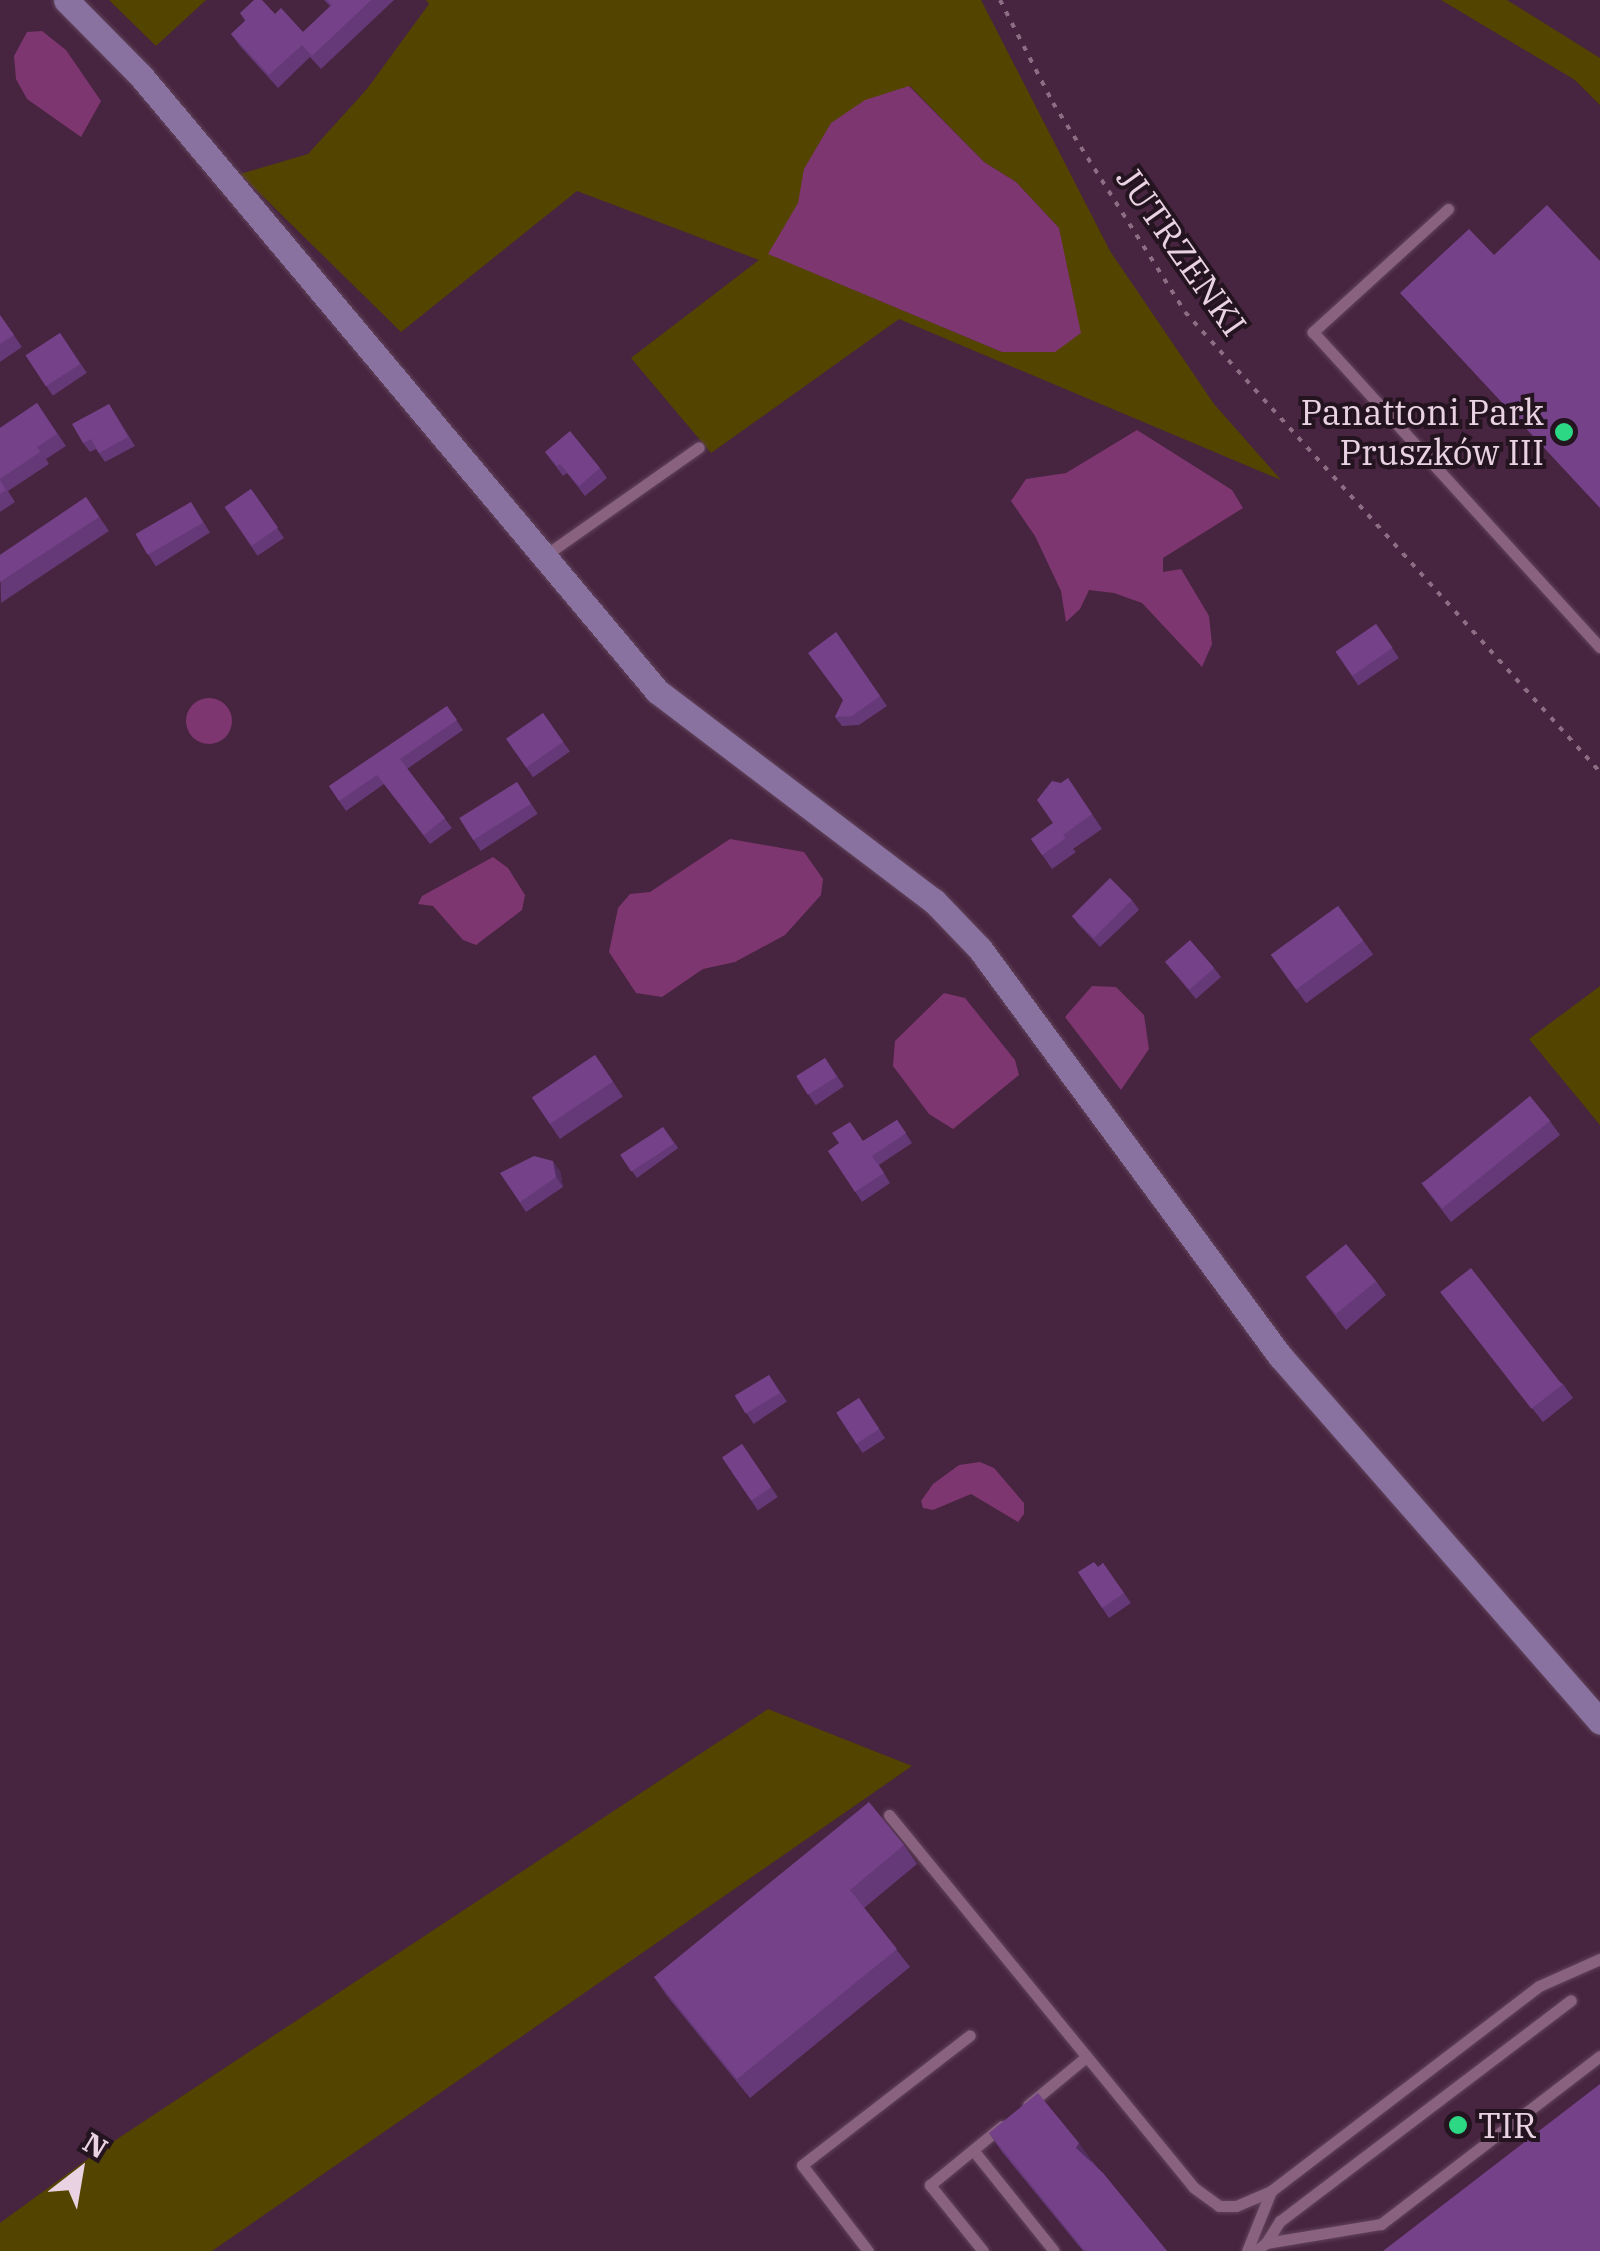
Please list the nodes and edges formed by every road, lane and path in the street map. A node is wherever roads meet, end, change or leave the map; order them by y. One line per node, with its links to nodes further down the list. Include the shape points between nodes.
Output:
1 (66, 0): 5 (street, via 141,76)
2 (1000, 0): 7 (path, JUTRZENKI, via 1053,103 1185,312)
3 (1448, 209): 6 (lane, via 1313,332)
4 (699, 447): 5 (lane)
5 (544, 556): 8 (street, via 657,692 934,901 980,948 1280,1356)
6 (1600, 647)
7 (1600, 772)
8 (1600, 1722)
9 (889, 1815): 13 (lane)
10 (1600, 1959): 16 (lane, via 1540,1986)
11 (1571, 2000): 17 (lane, via 1280,2221)
12 (970, 2036): 18 (lane, via 802,2165)
13 (1086, 2056): 15 (lane); 16 (lane, via 1206,2199 1236,2206)
14 (1600, 2056): 17 (lane, via 1381,2224)
15 (973, 2150): 19 (lane, via 930,2185); 20 (lane)
16 (1271, 2191): 21 (lane)
17 (1261, 2247)
18 (868, 2251)
19 (983, 2251)
20 (1054, 2251)
21 (1247, 2251)

